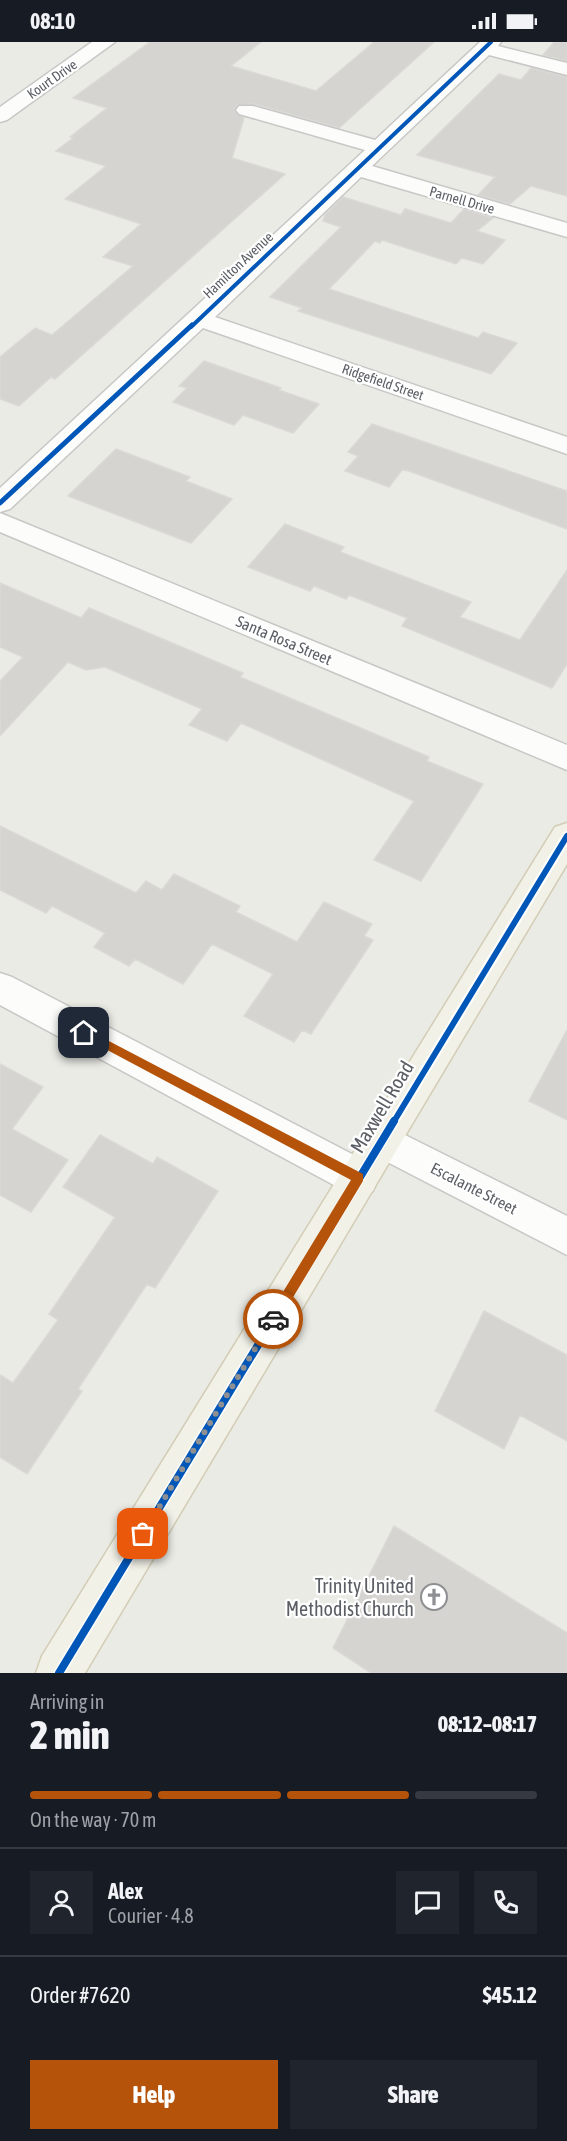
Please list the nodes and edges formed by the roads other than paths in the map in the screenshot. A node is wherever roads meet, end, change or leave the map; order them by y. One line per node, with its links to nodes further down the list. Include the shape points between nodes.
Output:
1 (105, 42): 5 (street, Kourt Drive)
2 (488, 45): 3 (street); 6 (street, Hamilton Avenue)
3 (567, 69)
4 (246, 110): 6 (street)
5 (0, 116)
6 (380, 148): 7 (street, Hamilton Avenue)
7 (358, 169): 8 (street, Parnell Drive); 9 (street, Hamilton Avenue)
8 (567, 230)
9 (199, 319): 10 (street, Ridgefield Street); 11 (street, Hamilton Avenue)
10 (567, 446)
11 (0, 503)
12 (0, 522): 13 (street, Santa Rosa Street)
13 (567, 758)
14 (567, 836): 16 (main road, Maxwell Road)
15 (0, 988): 17 (street)
16 (381, 1140): 17 (main road, Maxwell Road); 18 (street, Escalante Street)
17 (359, 1178): 19 (main road, Maxwell Road)
18 (567, 1236)
19 (59, 1673)

